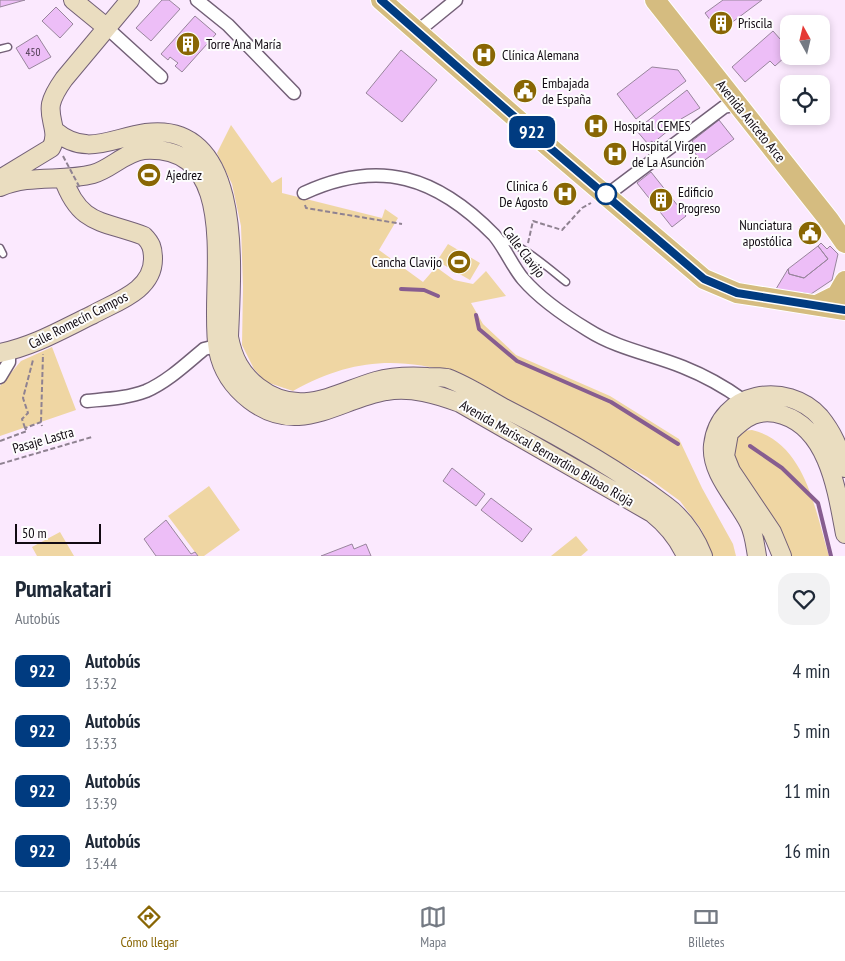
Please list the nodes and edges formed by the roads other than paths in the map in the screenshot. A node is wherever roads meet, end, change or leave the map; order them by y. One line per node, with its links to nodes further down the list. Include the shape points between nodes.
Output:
1 (73, 0): 7 (main road)
2 (130, 0): 7 (main road)
3 (197, 0): 12 (street, via 228,25)
4 (381, 0): 8 (main road)
5 (456, 0): 8 (street)
6 (655, 0): 13 (main road, Avenida Aniceto Arce)
7 (106, 28): 11 (street); 14 (main road, via 55,92 50,113)
8 (418, 31): 19 (main road)
9 (8, 47): 10 (lane)
10 (0, 48)
11 (161, 77)
12 (294, 93)
13 (738, 104): 19 (street, via 724,107); 21 (main road, Avenida Aniceto Arce)
14 (55, 131): 16 (main road, via 53,145 46,152); 26 (main road, Avenida Mariscal Bernardino Bilbao Rioja, via 75,144 87,145 148,133 169,134 197,146 216,172 230,228 232,266 229,337)
15 (63, 178): 17 (main road, Avenida Mariscal Bernardino Bilbao Rioja, via 26,180); 26 (main road, Avenida Mariscal Bernardino Bilbao Rioja, via 98,172 142,150 167,152 194,167 204,182 216,227 216,333); 27 (main road, Calle Romecín Campos, via 74,204 87,216 144,236 150,242 153,265 147,279 133,293 41,341)
16 (0, 179)
17 (0, 187)
18 (304, 193): 20 (street, Calle Clavijo, via 330,181 360,176 401,176 458,203)
19 (607, 195): 24 (main road, via 704,279 737,293)
20 (498, 241): 22 (lane, via 506,240 526,252); 30 (street, Calle Clavijo, via 509,261 530,286 556,309 605,341 684,367)
21 (845, 243)
22 (566, 282)
23 (845, 282): 24 (main road)
24 (829, 302): 25 (main road)
25 (845, 310)
26 (225, 350): 29 (street, via 204,349 146,391); 33 (main road, Avenida Mariscal Bernardino Bilbao Rioja, via 223,367 235,388 268,410 291,417 333,410 386,391 418,391 460,402 652,513 666,524); 34 (main road, Avenida Mariscal Bernardino Bilbao Rioja, via 247,378 275,398 292,402 313,403 399,376 446,378 564,439 666,506 696,539)
27 (4, 352): 28 (street, via 9,362)
28 (0, 377)
29 (87, 401)
30 (747, 407): 31 (main road, via 756,395 795,400 819,416 837,441); 32 (main road, via 795,418 809,433 829,465); 35 (main road, via 724,416 712,447 725,486 750,525); 36 (main road, via 729,433 726,456 738,484 772,532)
31 (845, 468)
32 (845, 534)
33 (686, 556)
34 (703, 556)
35 (757, 556)
36 (782, 556)

